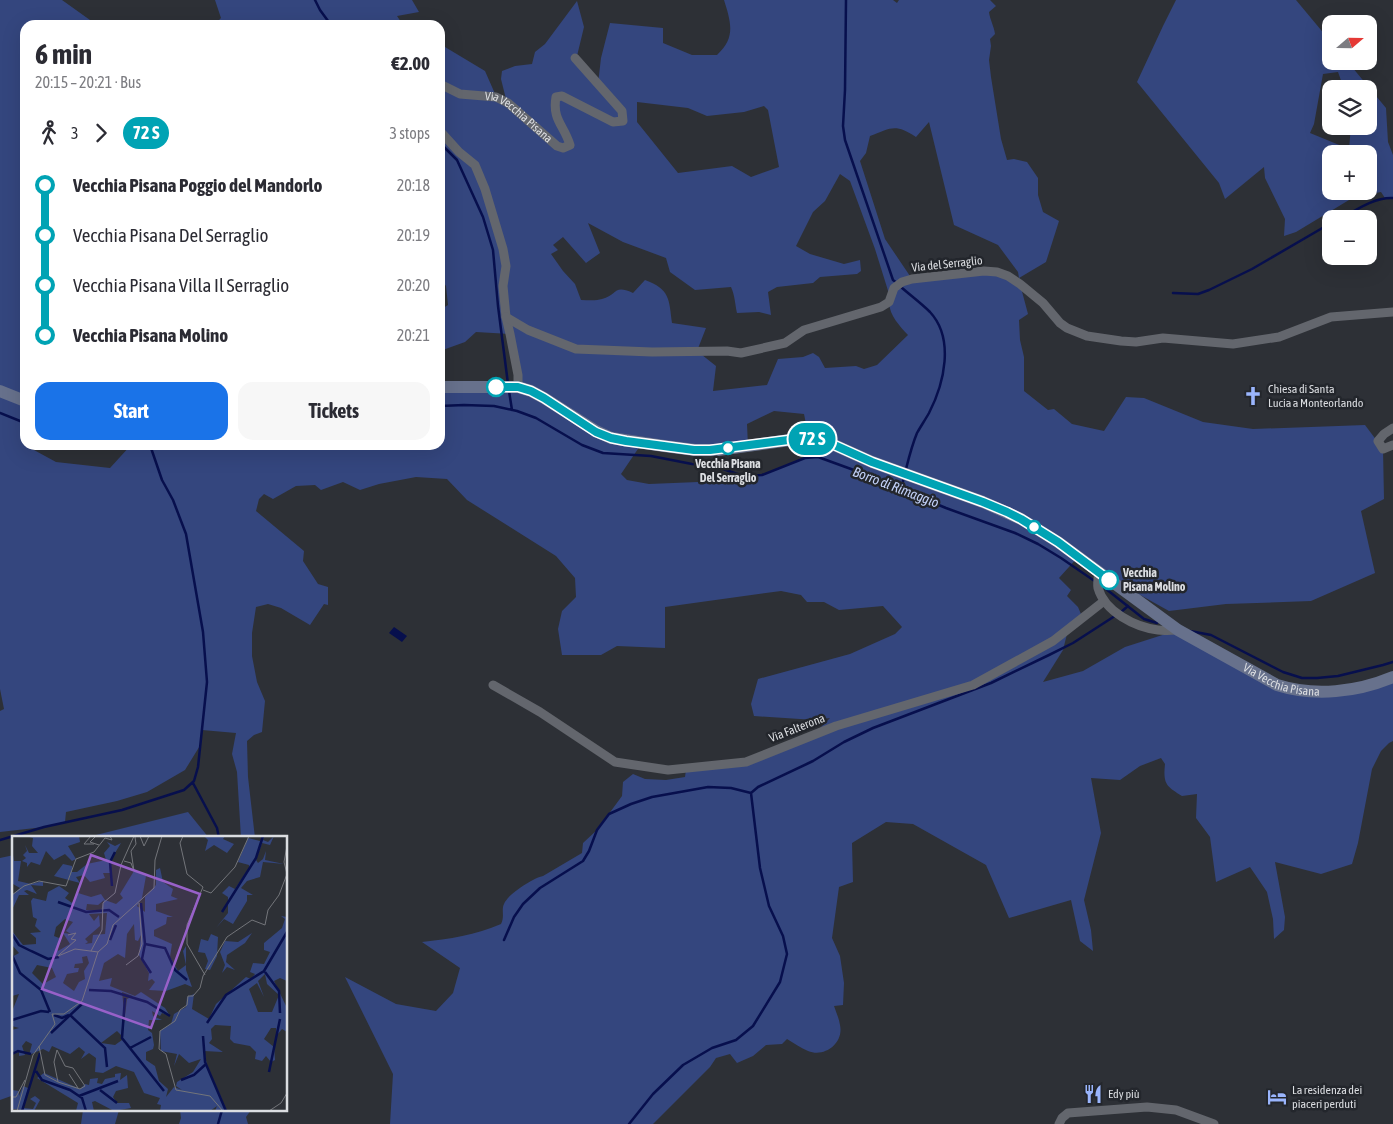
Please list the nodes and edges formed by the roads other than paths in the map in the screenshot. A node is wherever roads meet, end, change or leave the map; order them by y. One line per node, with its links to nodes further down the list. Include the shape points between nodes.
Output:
1 (575, 58): 2 (street, Via Vecchia Pisana, via 622,111 623,121 613,122 562,96 556,97 557,118 570,145 563,148 496,96 460,94)
2 (445, 86)
3 (445, 137): 5 (street, via 475,165 485,189 506,266 503,286)
4 (1393, 312): 5 (street, Via del Serraglio, via 1332,317 1279,337 1233,344 1163,338 1128,342 1087,336 1067,328 1020,284 997,272 984,271 902,282 894,288 889,302 881,307 804,330 785,343 741,353 576,350)
5 (506, 317): 6 (street)
6 (518, 387): 7 (main road, Via Vecchia Pisana); 12 (main road, Via Vecchia Pisana, via 544,398 596,432 626,441 718,450 804,438 818,439 1021,519)
7 (445, 388)
8 (0, 391): 9 (main road)
9 (20, 399)
10 (1393, 428): 11 (street, via 1378,442 1383,448)
11 (1393, 445)
12 (1099, 572): 13 (street, via 1098,589); 14 (main road, Via Vecchia Pisana)
13 (1104, 601): 14 (street, Via Vecchia Pisana, via 1137,625); 16 (street, Via Falterona, via 1053,640 973,685 836,726 746,762 668,770 615,762)
14 (1178, 630): 15 (main road, Via Vecchia Pisana, via 1278,685 1294,690 1347,690)
15 (1393, 677)
16 (493, 685)
17 (1059, 1124): 18 (street, via 1068,1113 1147,1107 1176,1110)
18 (1214, 1124)

